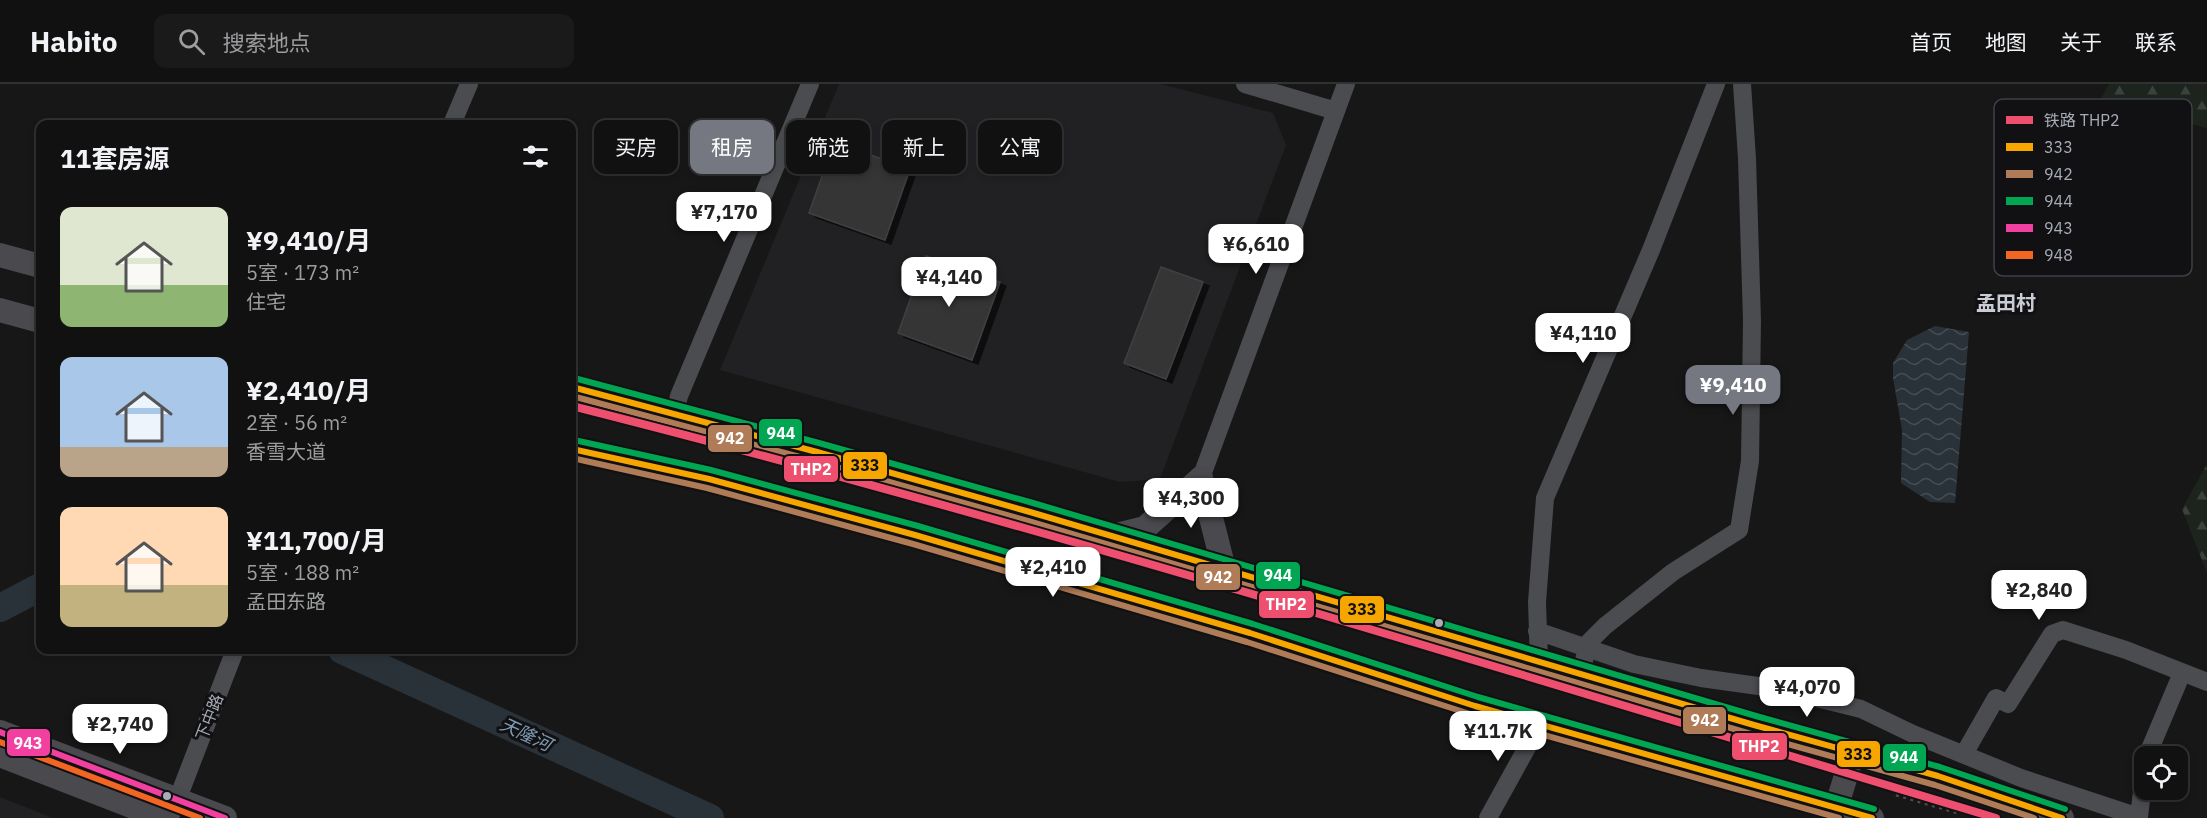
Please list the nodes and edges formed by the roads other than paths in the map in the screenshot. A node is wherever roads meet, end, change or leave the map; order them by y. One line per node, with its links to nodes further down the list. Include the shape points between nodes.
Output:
1 (469, 84): 8 (street)
2 (810, 84): 14 (street)
3 (1245, 84): 7 (street)
4 (1346, 84): 7 (street)
5 (1716, 84): 19 (street, via 1652,250 1545,498)
6 (1742, 84): 20 (street, via 1752,321 1750,461 1739,530 1673,573 1605,626)
7 (1336, 111): 16 (street)
8 (454, 120)
9 (0, 255): 10 (main road)
10 (36, 265)
11 (0, 310): 12 (main road)
12 (36, 320)
13 (576, 388): 14 (main road)
14 (675, 413): 17 (main road)
15 (576, 450): 26 (main road, via 709,479 915,536 1250,633)
16 (1200, 478): 17 (main road, via 1145,528); 18 (main road)
17 (1113, 536): 18 (main road)
18 (1224, 569): 22 (main road)
19 (1537, 631): 20 (street); 22 (street)
20 (1587, 648): 24 (street); 30 (street, via 1634,664 1780,689 1861,709)
21 (233, 654): 34 (street, 下中路)
22 (1539, 662): 24 (main road)
23 (2182, 673): 25 (street); 28 (street); 30 (street, via 2064,630 2052,634 2008,704 1996,698)
24 (1581, 674): 29 (main road)
25 (2207, 682)
26 (1540, 724): 33 (main road); 36 (street)
27 (0, 732): 34 (main road)
28 (2151, 746)
29 (1853, 753): 33 (main road); 38 (main road, via 1938,776)
30 (1964, 754): 32 (street, via 2021,778 2139,817)
31 (0, 755): 34 (main road)
32 (2141, 800)
33 (1836, 808): 37 (main road)
34 (170, 812): 35 (main road)
35 (225, 818)
36 (1488, 818)
37 (1872, 818)
38 (2062, 818)

